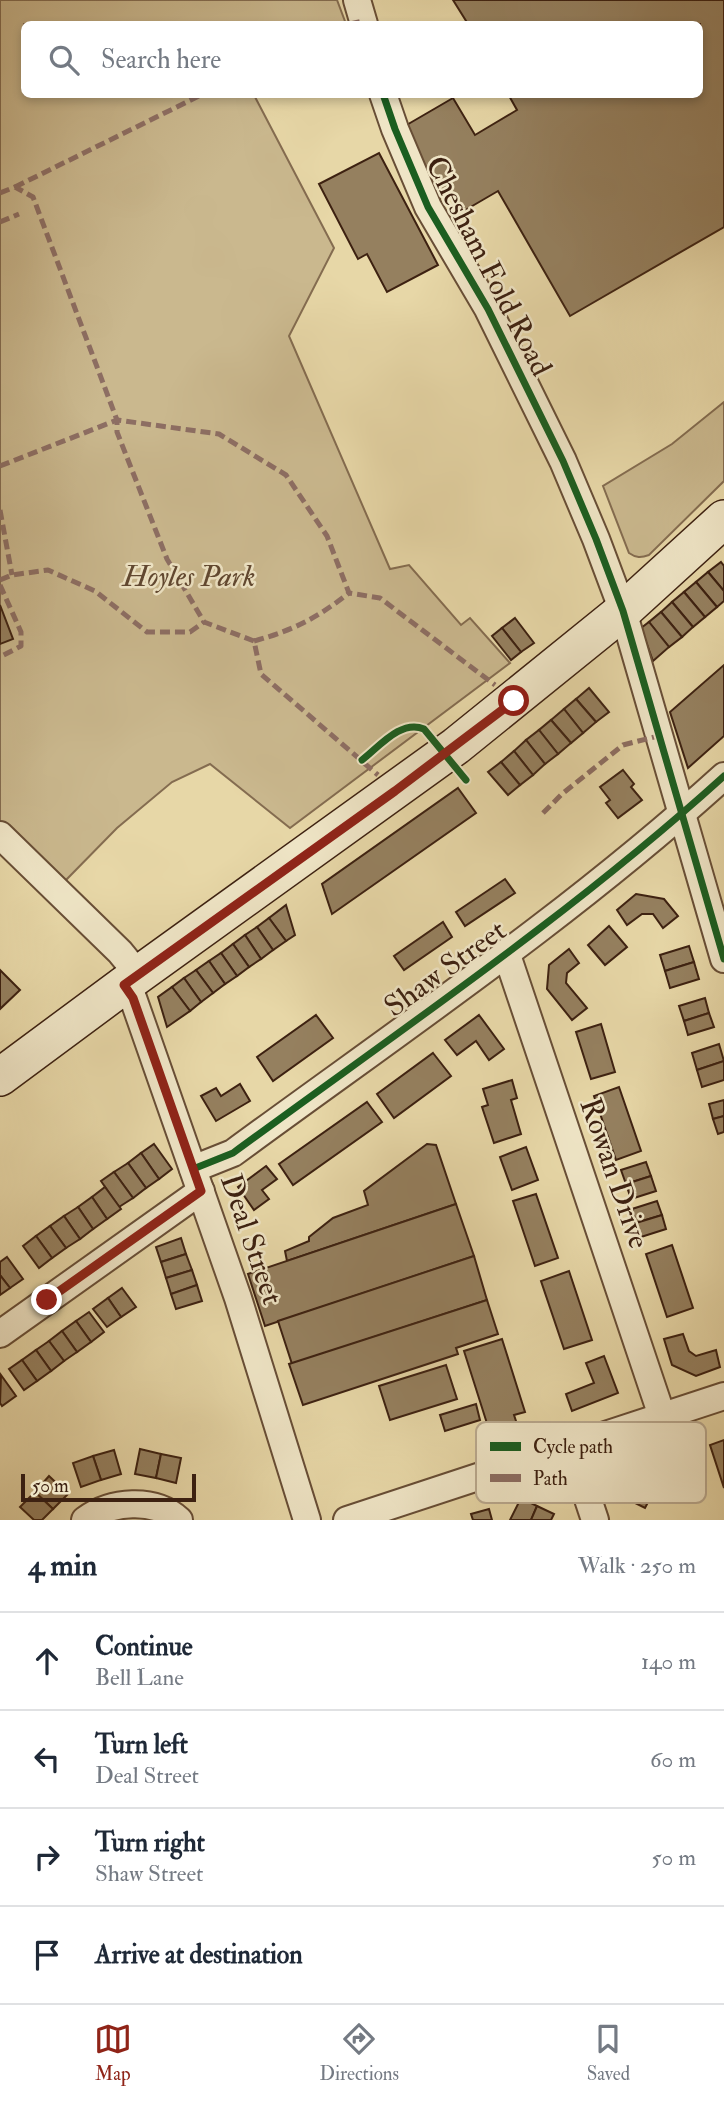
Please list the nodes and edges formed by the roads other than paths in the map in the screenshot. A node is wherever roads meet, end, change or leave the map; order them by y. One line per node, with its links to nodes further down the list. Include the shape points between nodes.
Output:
1 (384, 98): 3 (street, Chesham Fold Road, via 428,208 488,309 563,461)
2 (724, 519): 3 (main road)
3 (623, 611): 5 (street, Chesham Fold Road); 9 (main road, via 445,755)
4 (724, 776): 5 (street, Shaw Street)
5 (681, 815): 7 (street, Shaw Street); 8 (street, Chesham Fold Road)
6 (0, 835): 9 (street, Deal Street, via 120,952)
7 (506, 953): 11 (street, Shaw Street); 14 (street, Rowan Drive)
8 (724, 959)
9 (131, 980): 10 (main road); 11 (street, Deal Street, via 133,998)
10 (0, 1077)
11 (197, 1180): 12 (street); 20 (street, Deal Street)
12 (0, 1334)
13 (724, 1396): 14 (street)
14 (662, 1416): 15 (street)
15 (645, 1422)
16 (476, 1479): 21 (street)
17 (589, 1503): 22 (street)
18 (85, 1520): 19 (street, via 123,1504 152,1505)
19 (179, 1520)
20 (307, 1520)
21 (347, 1520)
22 (594, 1520)

